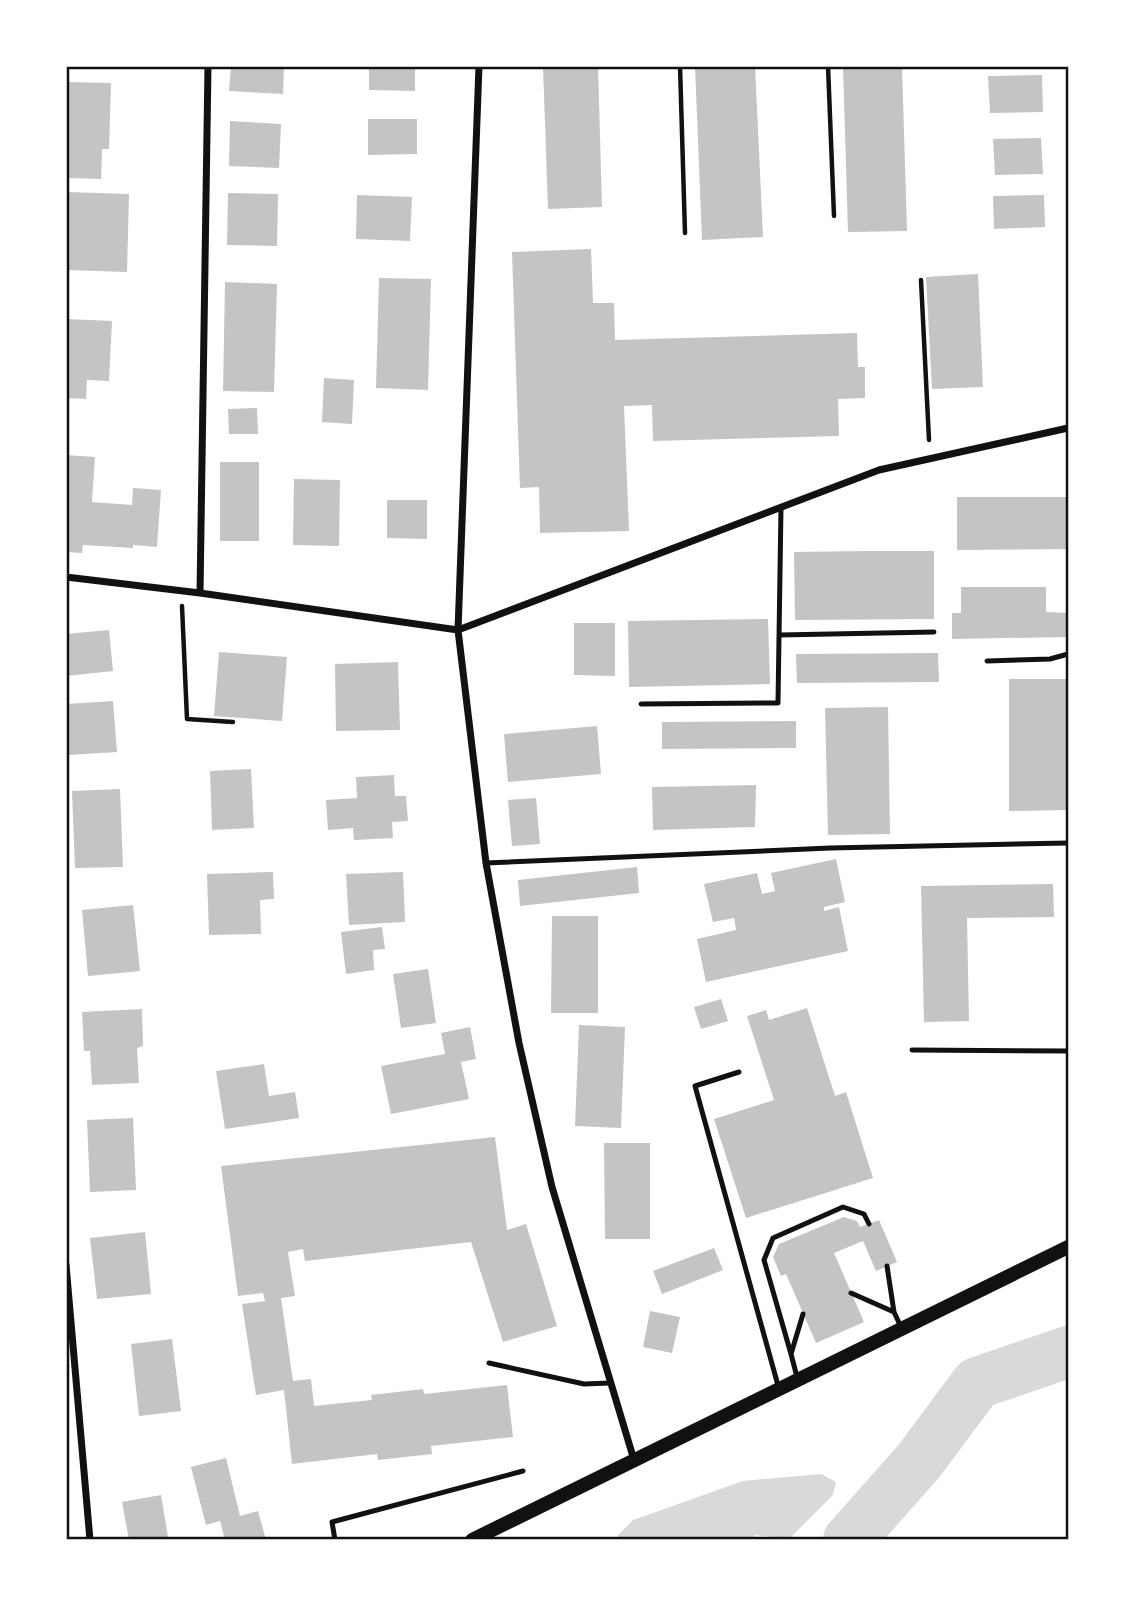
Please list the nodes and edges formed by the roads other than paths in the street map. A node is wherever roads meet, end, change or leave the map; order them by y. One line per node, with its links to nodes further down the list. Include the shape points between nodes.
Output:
1 (208, 66): 6 (street)
2 (480, 66): 7 (street)
3 (1069, 428): 4 (street, via 879,470)
4 (781, 507): 7 (street); 9 (lane)
5 (66, 577): 6 (street)
6 (200, 593): 7 (street)
7 (458, 630): 14 (street)
8 (934, 632): 9 (lane)
9 (779, 635): 12 (lane, via 778,703)
10 (1069, 654): 11 (lane)
11 (987, 661)
12 (641, 704)
13 (1069, 843): 14 (lane)
14 (486, 863): 29 (street, via 519,1043 552,1187)
15 (912, 1050): 16 (lane)
16 (1069, 1051)
17 (739, 1072): 30 (lane, via 695,1086)
18 (869, 1224): 26 (lane, via 864,1214 843,1208 773,1238 764,1261)
19 (1069, 1247): 25 (main road)
20 (66, 1265): 34 (street)
21 (887, 1266): 23 (lane)
22 (851, 1293): 23 (lane)
23 (894, 1312): 25 (lane)
24 (803, 1314): 26 (lane)
25 (902, 1329): 28 (main road)
26 (791, 1353): 28 (lane)
27 (489, 1363): 29 (lane, via 584,1384)
28 (798, 1380): 30 (main road)
29 (610, 1383): 31 (street)
30 (779, 1390): 31 (main road)
31 (634, 1461): 33 (main road)
32 (523, 1471): 35 (lane, via 332,1522)
33 (481, 1537)
34 (90, 1539)
35 (335, 1539)

